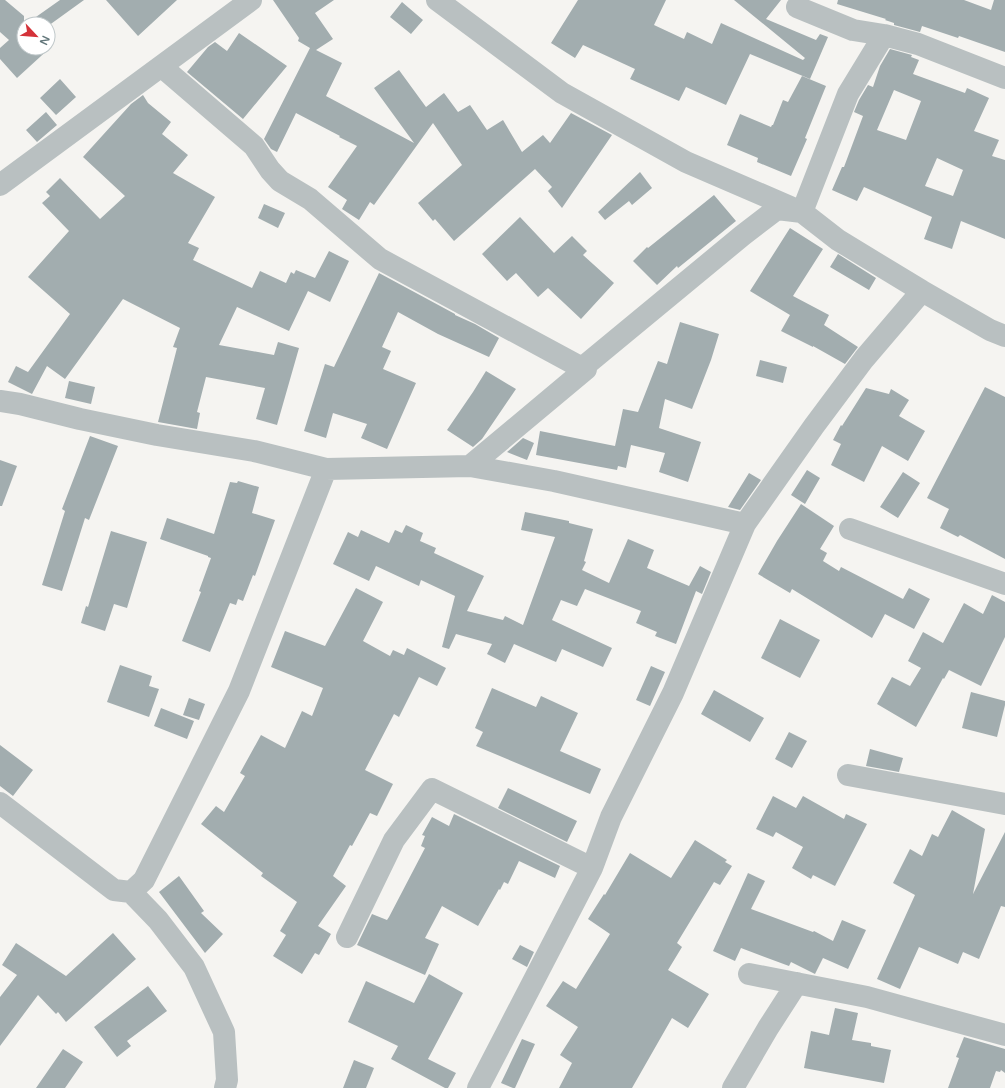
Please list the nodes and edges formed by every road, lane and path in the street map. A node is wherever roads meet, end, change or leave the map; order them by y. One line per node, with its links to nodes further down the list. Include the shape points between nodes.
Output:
1 (251, 0): 5 (street)
2 (437, 0): 8 (street, via 562,93 686,162)
3 (797, 7): 4 (street, via 853,30)
4 (884, 35): 6 (street, via 918,44); 8 (street, via 848,94)
5 (162, 67): 7 (street); 11 (street, via 254,146 280,181 310,199 380,259)
6 (1005, 78)
7 (0, 185)
8 (802, 212): 9 (street, via 838,240); 11 (street, via 777,208)
9 (922, 291): 10 (street); 15 (street, via 864,359)
10 (1005, 336)
11 (582, 368): 13 (street, via 586,368)
12 (0, 401): 14 (street, via 157,435 254,450)
13 (470, 466): 14 (street); 15 (street, via 554,481)
14 (326, 469): 22 (street, via 239,691 144,880)
15 (745, 524): 21 (street, via 673,693 611,818)
16 (850, 529): 17 (street)
17 (1005, 584)
18 (848, 775): 20 (street)
19 (0, 803): 22 (street, via 114,890)
20 (1005, 804)
21 (592, 868): 23 (street, via 432,789 394,840); 28 (street)
22 (131, 892): 27 (street, via 158,920 194,967 224,1032 227,1080)
23 (347, 937)
24 (749, 974): 25 (street)
25 (797, 983): 26 (street, via 867,997); 29 (street)
26 (1005, 1034)
27 (225, 1088)
28 (478, 1088)
29 (732, 1088)

